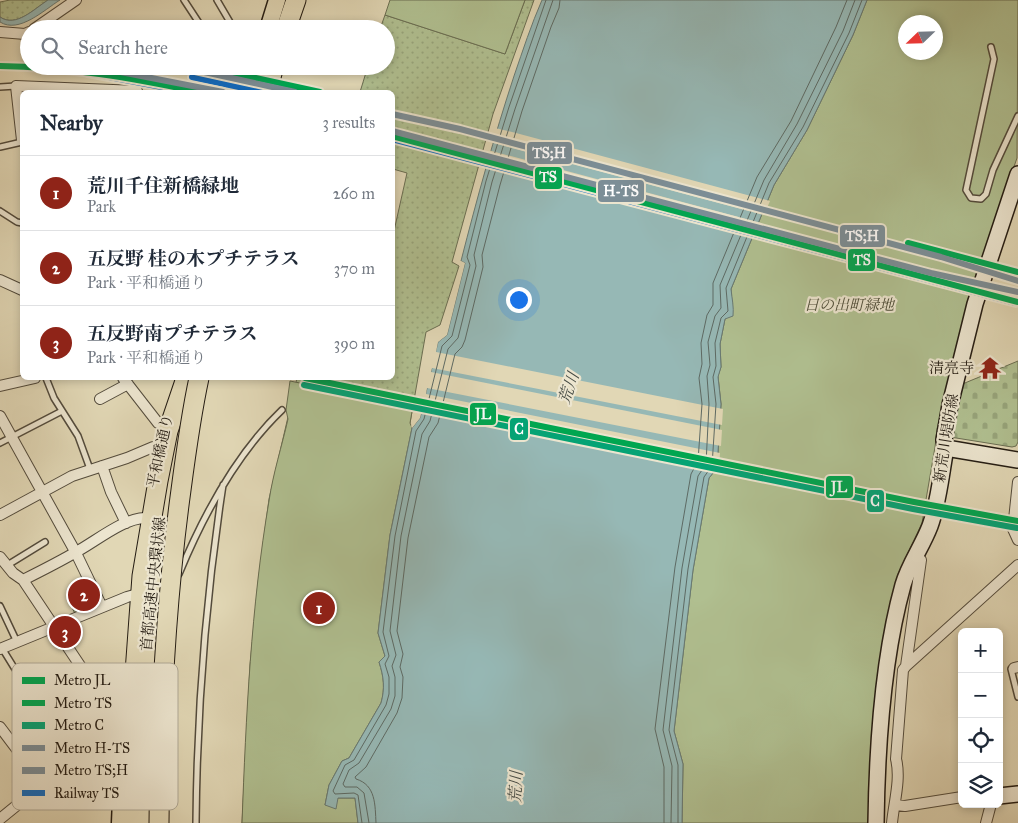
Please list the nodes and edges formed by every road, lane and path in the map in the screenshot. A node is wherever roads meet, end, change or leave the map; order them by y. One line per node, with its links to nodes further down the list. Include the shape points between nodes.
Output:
1 (76, 0): 8 (street)
2 (184, 0): 9 (lane)
3 (217, 0): 10 (lane)
4 (277, 0): 11 (main road)
5 (284, 0): 12 (highway)
6 (290, 0): 13 (main road)
7 (296, 0): 14 (highway)
8 (47, 20)
9 (197, 20)
10 (229, 20)
11 (271, 20)
12 (277, 20)
13 (283, 20)
14 (289, 20)
15 (0, 32): 16 (street)
16 (20, 34)
17 (991, 47): 29 (lane, via 994,59 966,190 971,198 981,199 986,194 993,170)
18 (255, 75): 25 (main road)
19 (257, 75): 26 (highway)
20 (259, 75): 27 (main road)
21 (272, 75): 28 (highway)
22 (16, 86): 23 (lane); 24 (street); 30 (street)
23 (0, 87)
24 (96, 90)
25 (250, 90)
26 (255, 90)
27 (262, 90)
28 (268, 90)
29 (1018, 116)
30 (20, 123)
31 (20, 142): 32 (lane)
32 (0, 147)
33 (1018, 174): 55 (main road, 新荒川堤防線, via 975,304 950,405 944,440)
34 (0, 211): 35 (lane)
35 (20, 223)
36 (0, 280): 37 (street)
37 (20, 289)
38 (21, 380): 46 (street)
39 (47, 380): 50 (lane)
40 (177, 380): 52 (main road, 平和橋通り)
41 (185, 380): 82 (highway, via 168,431 158,481 142,576)
42 (186, 380): 83 (highway, 首都高速中央環状線, via 165,487)
43 (194, 380): 76 (main road, 平和橋通り, via 176,474)
44 (199, 380): 48 (highway, 首都高速中央環状線, bridge)
45 (125, 381): 47 (street); 52 (street, via 158,423)
46 (1, 383)
47 (100, 400)
48 (193, 406): 85 (highway, bridge, via 172,492); 87 (highway, 首都高速中央環状線, bridge, via 175,538)
49 (282, 410): 61 (lane)
50 (62, 411): 53 (lane); 59 (lane, via 78,436)
51 (0, 416): 53 (street)
52 (165, 426): 56 (main road, 平和橋通り)
53 (11, 437): 54 (lane); 62 (street)
54 (0, 443)
55 (946, 448): 57 (main road); 69 (main road, 新荒川堤防線, via 933,518)
56 (160, 449): 58 (street, via 153,447); 64 (main road, 平和橋通り)
57 (1018, 460)
58 (102, 466): 59 (street); 65 (street)
59 (90, 469): 62 (street)
60 (1018, 482): 66 (street, via 1013,529)
61 (223, 485): 76 (lane, via 164,611); 115 (lane, via 202,672)
62 (42, 492): 63 (street); 68 (street)
63 (0, 515)
64 (146, 518): 65 (street); 73 (main road, 平和橋通り)
65 (126, 523): 68 (street)
66 (1018, 540)
67 (45, 542): 70 (lane)
68 (76, 553): 72 (street); 75 (street)
69 (916, 555): 89 (street, via 921,560); 116 (main road, 新荒川堤防線, via 904,583 888,661)
70 (2, 563): 72 (street)
71 (1018, 565): 89 (street)
72 (23, 580): 77 (street)
73 (134, 596): 75 (street); 81 (main road, 平和橋通り)
74 (0, 606): 78 (lane)
75 (102, 607): 77 (street)
76 (158, 611): 84 (main road, 平和橋通り); 86 (main road)
77 (54, 627): 78 (street); 80 (street)
78 (17, 642): 79 (street)
79 (1, 649): 88 (lane)
80 (78, 663)
81 (127, 663)
82 (136, 663)
83 (145, 663)
84 (153, 663)
85 (154, 663)
86 (157, 663)
87 (164, 663)
88 (12, 666)
89 (906, 666): 97 (street, via 903,670 896,758)
90 (1016, 668): 91 (lane, via 1011,669)
91 (1018, 697)
92 (0, 727): 93 (street)
93 (12, 742)
94 (1018, 794): 95 (main road)
95 (1003, 796)
96 (958, 798): 97 (street)
97 (895, 805): 117 (street)
98 (990, 808): 118 (street)
99 (12, 809): 107 (street)
100 (120, 810): 108 (main road, 平和橋通り)
101 (130, 810): 109 (highway)
102 (139, 810): 110 (highway, 首都高速中央環状線)
103 (144, 810): 111 (main road, 平和橋通り)
104 (148, 810): 112 (highway, bridge)
105 (159, 810): 113 (highway, 首都高速中央環状線, bridge)
106 (163, 810): 114 (main road)
107 (0, 819)
108 (120, 823)
109 (130, 823)
110 (139, 823)
111 (144, 823)
112 (148, 823)
113 (159, 823)
114 (163, 823)
115 (196, 823)
116 (876, 823)
117 (892, 823)
118 (986, 823)

